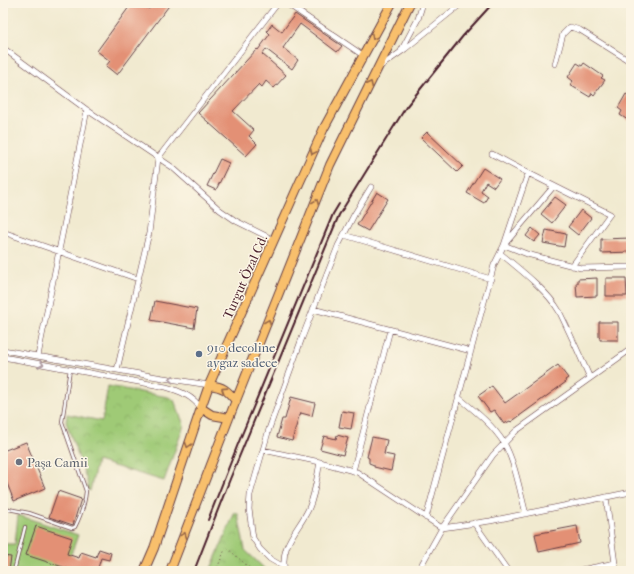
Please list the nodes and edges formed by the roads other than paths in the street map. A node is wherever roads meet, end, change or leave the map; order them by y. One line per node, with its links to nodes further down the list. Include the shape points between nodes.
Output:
1 (278, 3): 15 (street)
2 (286, 3): 9 (street)
3 (392, 3): 9 (main road, Turgut Özal Cd., one-way to 9)
4 (410, 3): 12 (main road)
5 (420, 3): 8 (street, via 422,6 418,19)
6 (462, 3): 8 (street)
7 (3, 48): 13 (street)
8 (400, 52): 12 (street)
9 (364, 56): 21 (main road, Turgut Özal Cd., one-way to 21, via 324,128)
10 (631, 62): 11 (street, via 580,30 570,27 563,34)
11 (555, 64)
12 (378, 68): 41 (main road, one-way to 12, via 330,166)
13 (87, 110): 15 (street); 23 (street)
14 (492, 154): 16 (street)
15 (158, 158): 21 (street, via 172,167 220,210); 27 (street, via 150,233)
16 (528, 173): 17 (street); 22 (street)
17 (554, 186): 22 (street); 25 (street, via 610,214)
18 (371, 187): 20 (street)
19 (3, 232): 23 (street)
20 (344, 235): 28 (street); 29 (street)
21 (274, 240): 39 (main road, Turgut Özal Cd.)
22 (504, 245): 24 (street); 25 (street)
23 (60, 253): 27 (street); 34 (street)
24 (500, 253): 28 (street); 38 (street, via 528,276 558,310)
25 (572, 266): 26 (street)
26 (631, 267)
27 (138, 279): 37 (street)
28 (491, 279): 33 (street)
29 (314, 309): 30 (street); 45 (street)
30 (390, 330): 33 (street); 47 (street)
31 (631, 349): 38 (street)
32 (3, 350): 34 (street)
33 (471, 351): 40 (street)
34 (38, 356): 37 (street)
35 (3, 357): 36 (street, one-way to 36)
36 (70, 369): 42 (street, via 176,390 195,400); 50 (lane, via 62,422 86,491 86,499 75,527)
37 (117, 370): 39 (street, one-way to 37)
38 (590, 378): 44 (street, via 516,431)
39 (210, 385): 41 (main road, one-way to 39, via 222,387); 42 (main road, Turgut Özal Cd.)
40 (458, 397): 44 (street, via 485,420); 52 (street)
41 (236, 401): 43 (main road)
42 (201, 408): 43 (main road, via 212,416); 59 (main road, Turgut Özal Cd., one-way to 59)
43 (229, 418): 60 (main road, one-way to 43)
44 (504, 444): 51 (street, via 514,469); 55 (street, via 493,455)
45 (263, 450): 46 (street); 57 (street, via 250,495 250,524 253,538 260,549)
46 (320, 462): 47 (street); 57 (street, via 309,508 284,552)
47 (353, 471): 52 (street)
48 (631, 492): 49 (street)
49 (606, 497): 51 (street); 56 (street)
50 (3, 508)
51 (526, 514): 53 (street)
52 (426, 518): 55 (street)
53 (474, 524): 55 (street); 62 (street)
54 (25, 527): 58 (lane)
55 (442, 528): 61 (street)
56 (615, 563): 63 (street); 64 (street)
57 (284, 569)
58 (14, 571)
59 (144, 571)
60 (170, 571)
61 (418, 571)
62 (508, 571)
63 (576, 571)
64 (616, 571)

